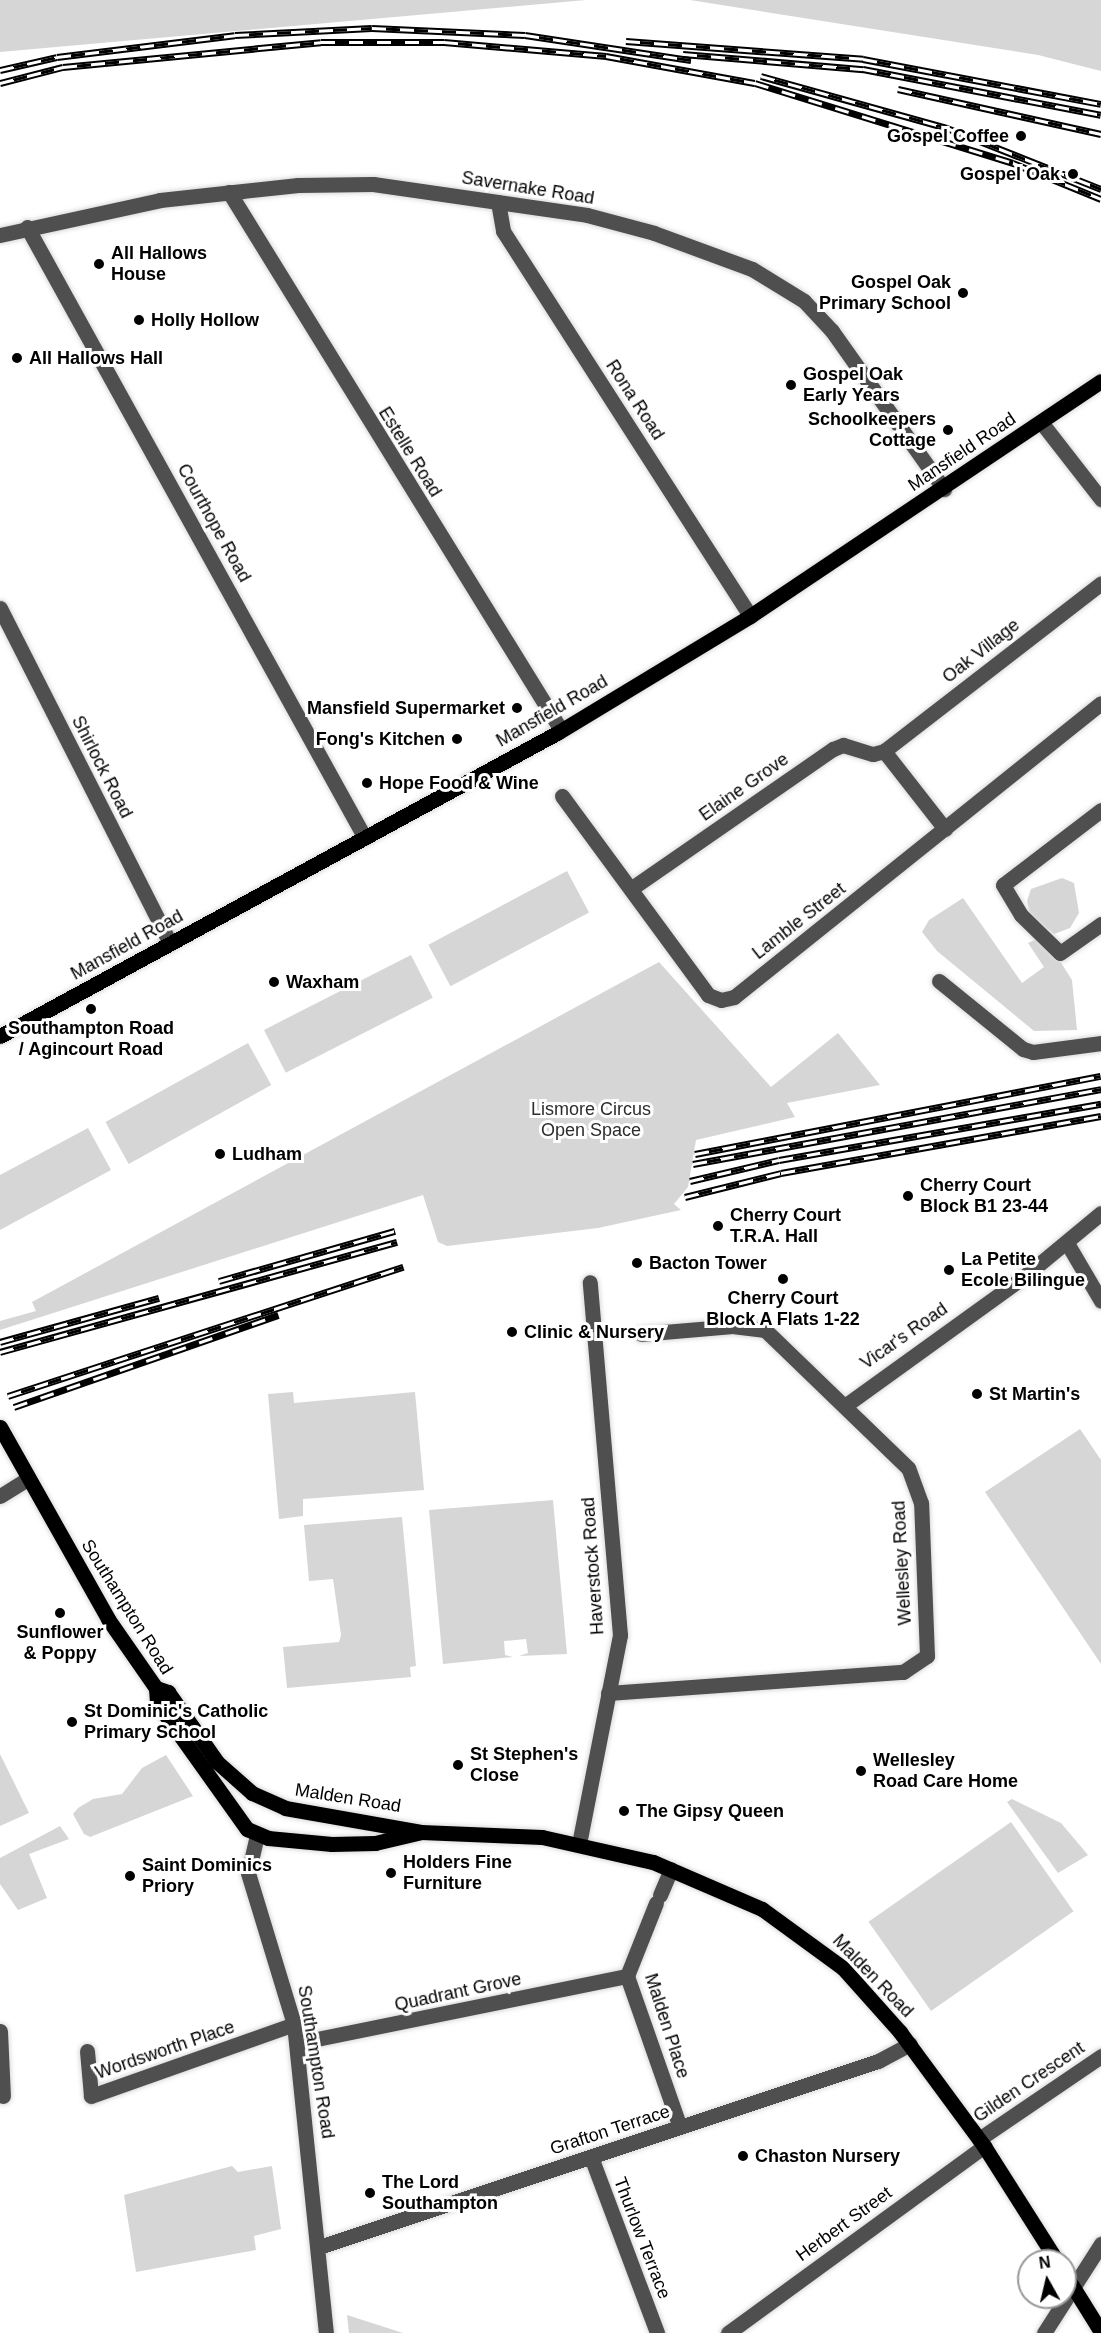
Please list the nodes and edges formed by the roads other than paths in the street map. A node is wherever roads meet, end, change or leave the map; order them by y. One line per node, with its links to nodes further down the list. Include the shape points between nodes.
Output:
1 (230, 192): 2 (street, Savernake Road, via 373,184); 3 (street, Savernake Road); 13 (street, Estelle Road)
2 (498, 201): 7 (street, Savernake Road, via 654,233 779,283 832,331); 11 (street, Rona Road, via 502,231)
3 (27, 227): 4 (street, Savernake Road); 18 (street, Courthope Road)
4 (0, 235)
5 (1101, 381): 6 (main road, Mansfield Road)
6 (1041, 422): 7 (main road, Mansfield Road); 8 (street)
7 (944, 489): 11 (main road, Mansfield Road)
8 (1101, 499)
9 (1101, 583): 14 (street, Oak Village)
10 (0, 608): 21 (street, Shirlock Road)
11 (750, 616): 13 (main road, Mansfield Road)
12 (1101, 703): 17 (street, Lamble Street)
13 (561, 730): 18 (main road, Mansfield Road)
14 (884, 751): 17 (street); 19 (street, Elaine Grove, via 873,754 843,745 832,749)
15 (562, 796): 19 (street, Lamble Street)
16 (1101, 810): 20 (street, via 1003,885 1021,915 1060,953)
17 (945, 829): 19 (street, Lamble Street, via 734,997 721,1000 708,995)
18 (365, 838): 21 (main road, Mansfield Road)
19 (632, 888)
20 (1101, 924)
21 (170, 943): 23 (main road, Mansfield Road)
22 (939, 981): 24 (street, via 1033,1053)
23 (0, 1036)
24 (1101, 1043)
25 (1101, 1213): 26 (street, Vicar's Road)
26 (1067, 1243): 28 (street); 30 (street, Vicar's Road)
27 (590, 1282): 35 (street, Haverstock Road, via 620,1630)
28 (1101, 1301)
29 (641, 1334): 30 (street, Wellesley Road, via 756,1326 779,1339)
30 (846, 1405): 35 (street, Wellesley Road, via 908,1468 921,1503 923,1662 903,1671)
31 (3, 1433): 32 (main road, Southampton Road)
32 (27, 1479): 33 (street); 34 (main road, Southampton Road, via 108,1619)
33 (0, 1496)
34 (162, 1690): 36 (main road, Malden Road, via 240,1785 268,1802); 37 (main road, Southampton Road, via 157,1703 216,1791)
35 (608, 1693): 38 (street, Haverstock Road)
36 (421, 1832): 37 (main road, Malden Road, via 355,1845); 38 (main road, Malden Road)
37 (257, 1835): 41 (street, Southampton Road, via 248,1873)
38 (579, 1844): 39 (main road, Malden Road)
39 (671, 1869): 40 (street, Malden Place); 44 (main road, Malden Road, via 762,1909 811,1941 843,1968)
40 (627, 1976): 43 (street, Quadrant Grove); 48 (street, Malden Place)
41 (294, 2024): 43 (street, Southampton Road); 45 (street, Wordsworth Place, via 91,2096)
42 (0, 2031): 47 (street)
43 (297, 2043): 52 (street, Southampton Road)
44 (910, 2044): 48 (street, Grafton Terrace, via 889,2057); 49 (main road, Malden Road)
45 (87, 2051)
46 (1101, 2056): 49 (street, Gilden Crescent)
47 (3, 2096)
48 (680, 2127): 50 (street, Grafton Terrace)
49 (981, 2143): 53 (main road, Malden Road); 60 (street, Herbert Street)
50 (591, 2157): 52 (street, Grafton Terrace); 59 (street, Thurlow Terrace)
51 (1101, 2244): 54 (street)
52 (319, 2247): 58 (street, Southampton Road)
53 (1049, 2249)
54 (1077, 2269)
55 (1077, 2293): 57 (main road)
56 (1055, 2309): 61 (street)
57 (1101, 2332)
58 (326, 2333)
59 (657, 2333)
60 (728, 2333)
61 (1044, 2333)

